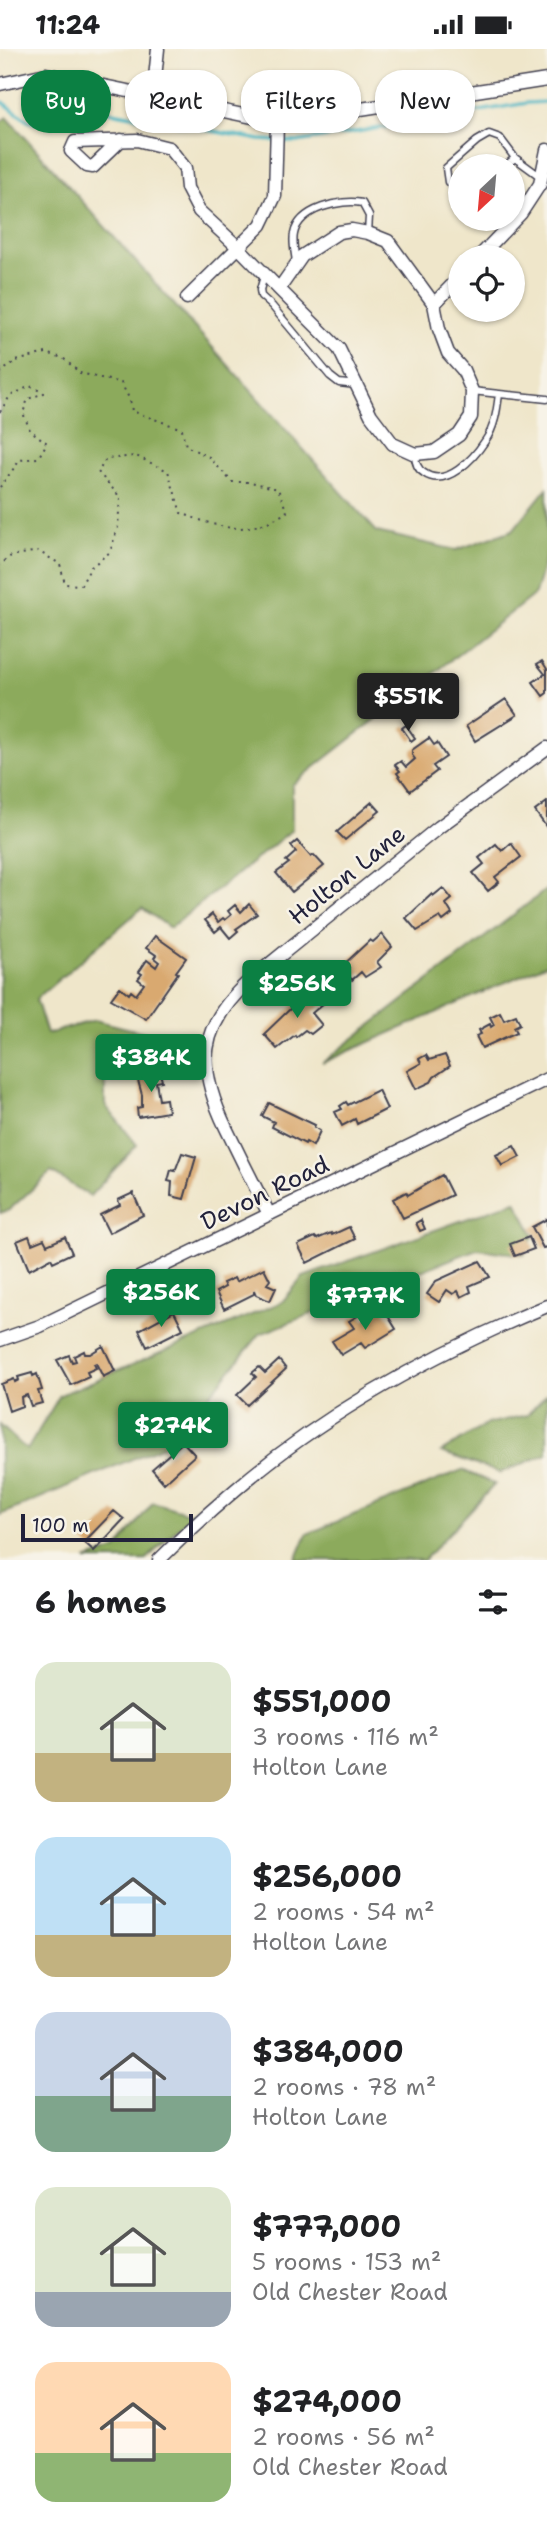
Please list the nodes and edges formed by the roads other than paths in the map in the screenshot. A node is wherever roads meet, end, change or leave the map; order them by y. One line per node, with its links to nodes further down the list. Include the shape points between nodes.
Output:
1 (158, 49): 2 (street)
2 (156, 70)
3 (547, 80): 5 (street); 7 (street)
4 (0, 84): 6 (street, via 46,74)
5 (547, 87)
6 (125, 91)
7 (361, 110)
8 (277, 133): 17 (street, via 275,196 261,225)
9 (121, 140): 17 (street, via 169,148 186,168 187,188 199,211)
10 (547, 150): 14 (street)
11 (462, 154): 12 (lane, via 489,134 500,138)
12 (512, 154)
13 (525, 165): 14 (lane)
14 (541, 177): 16 (street, via 521,213)
15 (368, 233): 18 (street, via 339,232); 18 (lane, via 369,216 362,203 323,207 297,226 293,236); 23 (street, via 388,241)
16 (490, 245)
17 (239, 248): 19 (street); 22 (street)
18 (296, 263): 20 (street)
19 (265, 275): 20 (street); 24 (lane, via 261,296 330,376 347,386)
20 (279, 289): 24 (street, via 339,349)
21 (448, 289): 23 (street)
22 (187, 298)
23 (434, 304): 25 (street, via 448,353 463,370)
24 (356, 385): 28 (street, via 393,444)
25 (472, 391): 26 (lane); 28 (street, via 471,417 459,435 434,452)
26 (499, 394): 27 (lane); 28 (lane, via 487,439 457,470 446,477 430,477 419,470)
27 (547, 399)
28 (415, 454)
29 (547, 748): 31 (street, Holton Lane, via 356,894 250,980 222,1009 208,1045 209,1085 218,1114)
30 (547, 1079): 31 (street, Devon Road)
31 (270, 1214): 33 (street, Devon Road, via 40,1326)
32 (547, 1306): 34 (street, via 454,1349 334,1416 234,1490)
33 (0, 1340)
34 (159, 1560)

